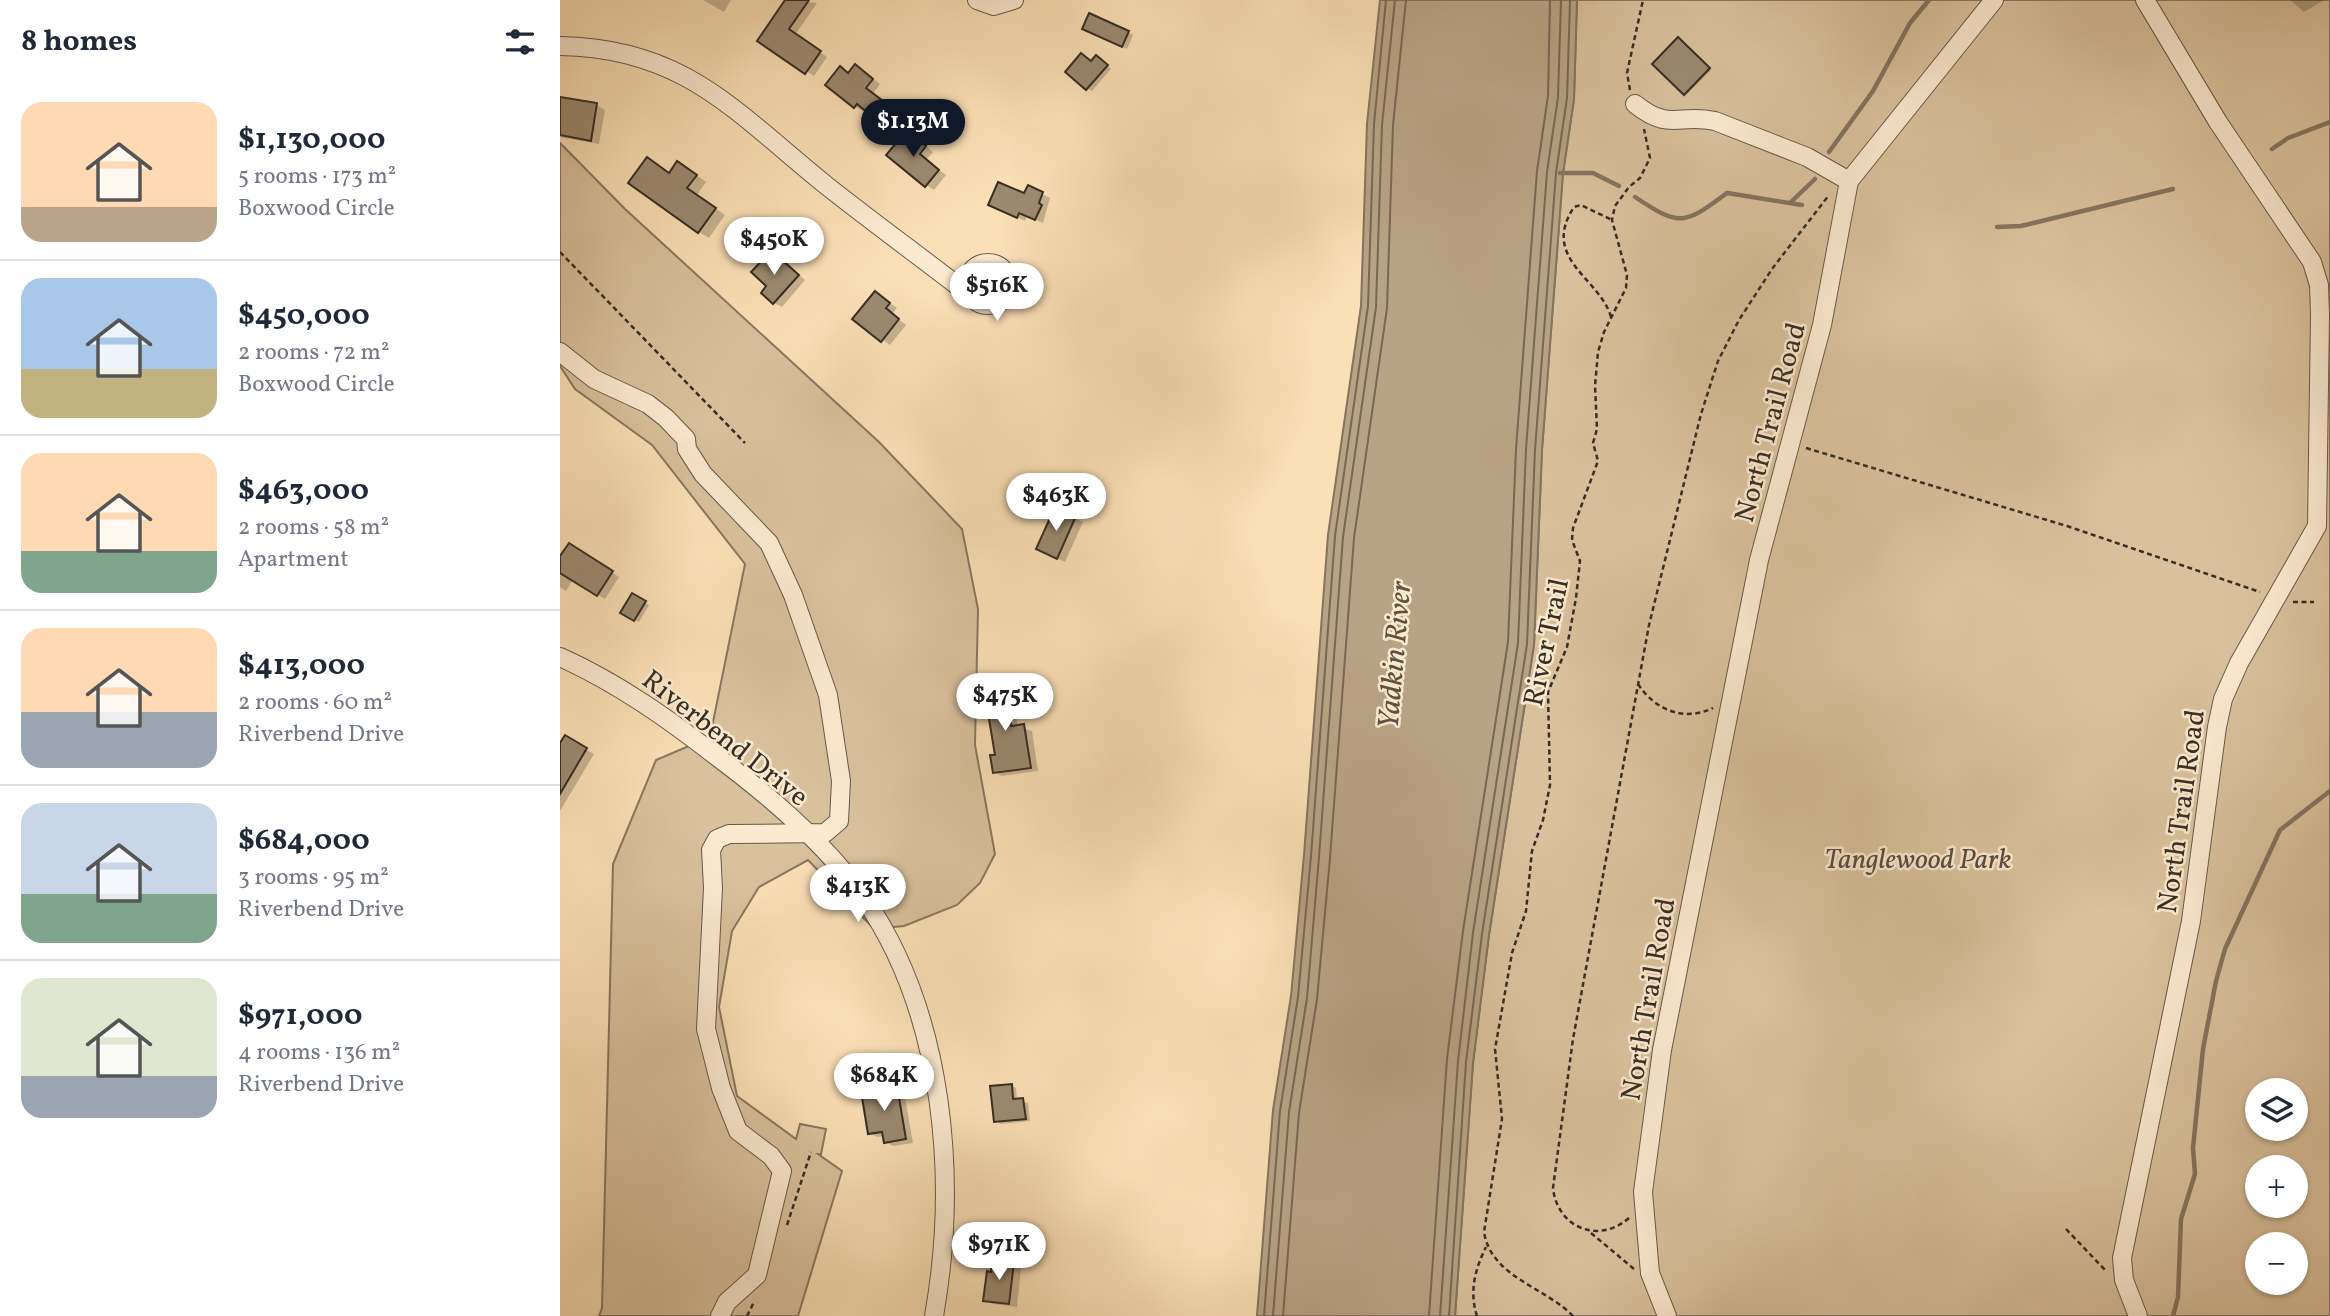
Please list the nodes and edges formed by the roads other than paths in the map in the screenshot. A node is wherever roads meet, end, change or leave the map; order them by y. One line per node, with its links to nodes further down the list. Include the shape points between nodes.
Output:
1 (976, 0): 2 (street, via 994,6)
2 (1014, 0)
3 (1994, 0): 7 (street, North Trail Road)
4 (2145, 0): 15 (street, North Trail Road, via 2218,122 2307,254 2319,285 2321,380 2317,526 2239,663 2223,699 2215,739 2191,921 2122,1258 2124,1280)
5 (560, 46): 8 (street, via 645,59 695,80 827,186)
6 (1635, 104): 7 (street, via 1666,122 1715,121 1807,157)
7 (1849, 181): 14 (street, North Trail Road, via 1822,325 1759,560 1662,1050 1643,1192 1650,1273)
8 (968, 289)
9 (560, 352): 11 (street, via 594,379 648,404 666,418 686,439 703,474 769,543 793,595 828,695 841,781 839,821 825,833)
10 (560, 657): 11 (street, Riverbend Drive, via 585,667 666,717)
11 (807, 833): 12 (street, via 729,834 717,839 711,850 706,1029 738,1131 771,1156 782,1171 757,1275 727,1302); 13 (street, Riverbend Drive, via 875,915 918,1007 946,1175 945,1235)
12 (720, 1316)
13 (934, 1316)
14 (1667, 1316)
15 (2138, 1316)

